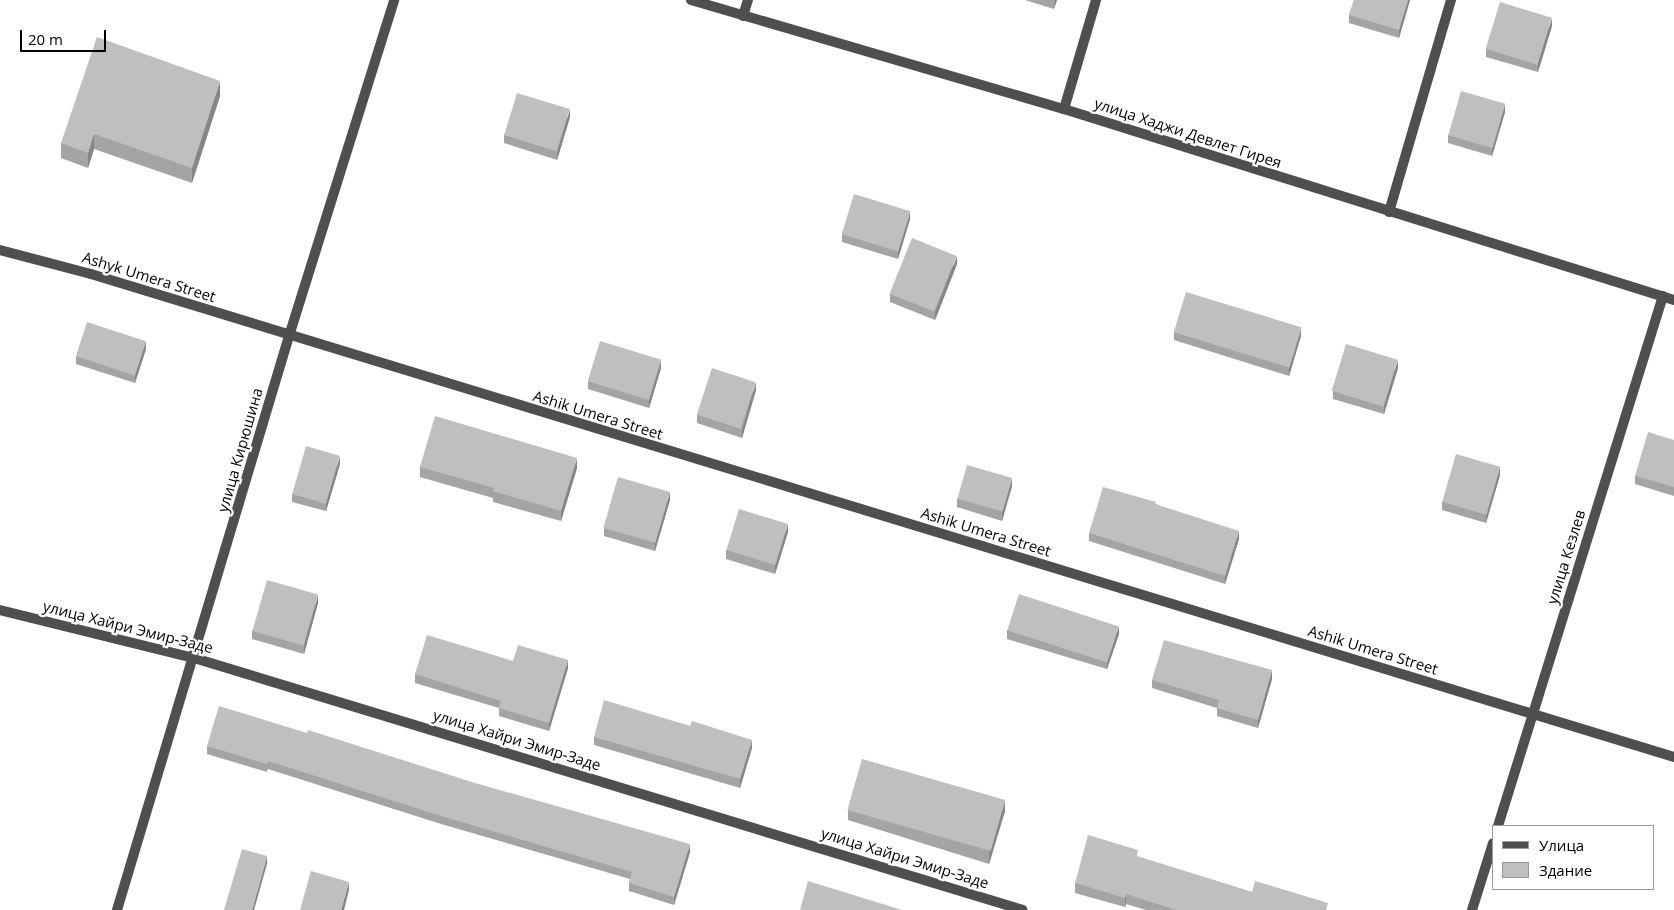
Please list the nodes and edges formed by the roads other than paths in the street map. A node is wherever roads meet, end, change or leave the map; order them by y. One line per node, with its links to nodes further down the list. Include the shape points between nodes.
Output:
1 (394, 0): 12 (street, улица Кирюшина)
2 (692, 0): 6 (street, улица Хаджи Девлет Гирея)
3 (748, 0): 6 (street)
4 (1096, 0): 7 (street)
5 (1451, 0): 8 (street)
6 (743, 16): 7 (street, улица Хаджи Девлет Гирея)
7 (1064, 109): 8 (street, улица Хаджи Девлет Гирея)
8 (1389, 212): 10 (street, улица Хаджи Девлет Гирея)
9 (0, 250): 12 (street, Ashyk Umera Street, via 73,269)
10 (1663, 296): 11 (street, улица Хаджи Девлет Гирея); 15 (street, улица Кезлев)
11 (1674, 300)
12 (289, 336): 14 (street, улица Кирюшина); 15 (street, Ashik Umera Street)
13 (0, 610): 14 (street, улица Хайри Эмир-Заде)
14 (194, 658): 19 (street, улица Кирюшина); 20 (street, улица Хайри Эмир-Заде)
15 (1532, 714): 16 (street, Ashik Umera Street); 17 (street, улица Кезлев)
16 (1674, 757)
17 (1498, 825)
18 (1492, 846): 21 (street)
19 (117, 910)
20 (1023, 910)
21 (1472, 910)

